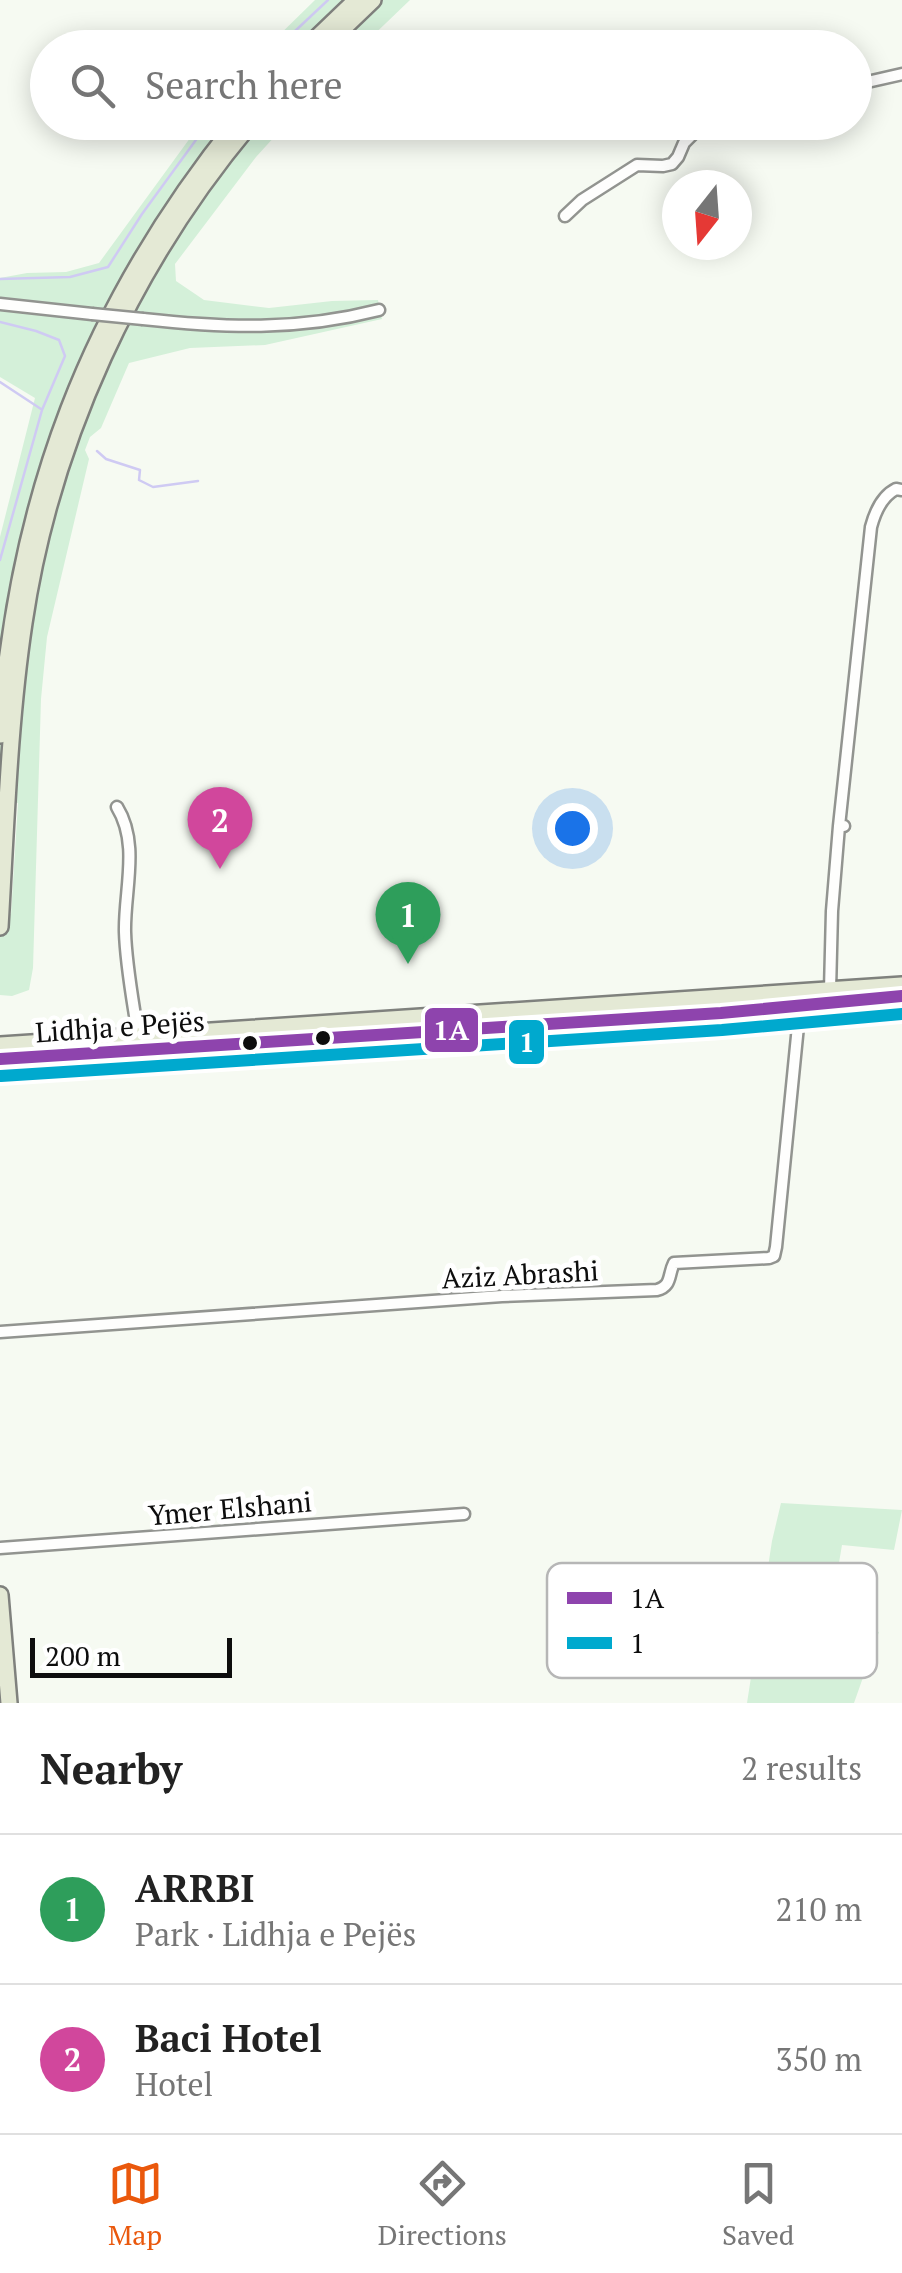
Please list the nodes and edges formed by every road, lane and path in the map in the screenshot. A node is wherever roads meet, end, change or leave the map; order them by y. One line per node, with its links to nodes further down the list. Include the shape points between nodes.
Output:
1 (356, 0): 3 (highway)
2 (373, 0): 4 (highway)
3 (325, 30)
4 (342, 30)
5 (902, 74): 6 (street)
6 (872, 81)
7 (223, 140): 14 (highway, via 154,237 72,398 18,584)
8 (238, 140): 16 (highway, via 140,286 60,467 18,667)
9 (687, 140): 10 (street, via 672,164 636,165)
10 (566, 216)
11 (0, 304): 12 (street, bridge, via 225,327 324,322)
12 (378, 310)
13 (902, 490): 18 (street, via 887,494 874,514 868,546)
14 (0, 735)
15 (118, 806): 21 (street, via 129,852 126,949)
16 (0, 927)
17 (902, 985): 18 (highway, Lidhja e Pejës)
18 (830, 990): 21 (highway, Lidhja e Pejës)
19 (902, 996): 20 (highway, Lidhja e Pejës)
20 (800, 1006): 23 (highway, Lidhja e Pejës); 24 (street, Aziz Abrashi, via 774,1256 674,1264 666,1286 657,1290)
21 (138, 1035): 22 (highway, Lidhja e Pejës)
22 (5, 1043)
23 (0, 1059)
24 (0, 1332)
25 (464, 1514): 26 (street, Ymer Elshani)
26 (0, 1548)
27 (0, 1595): 28 (highway)
28 (9, 1703)

